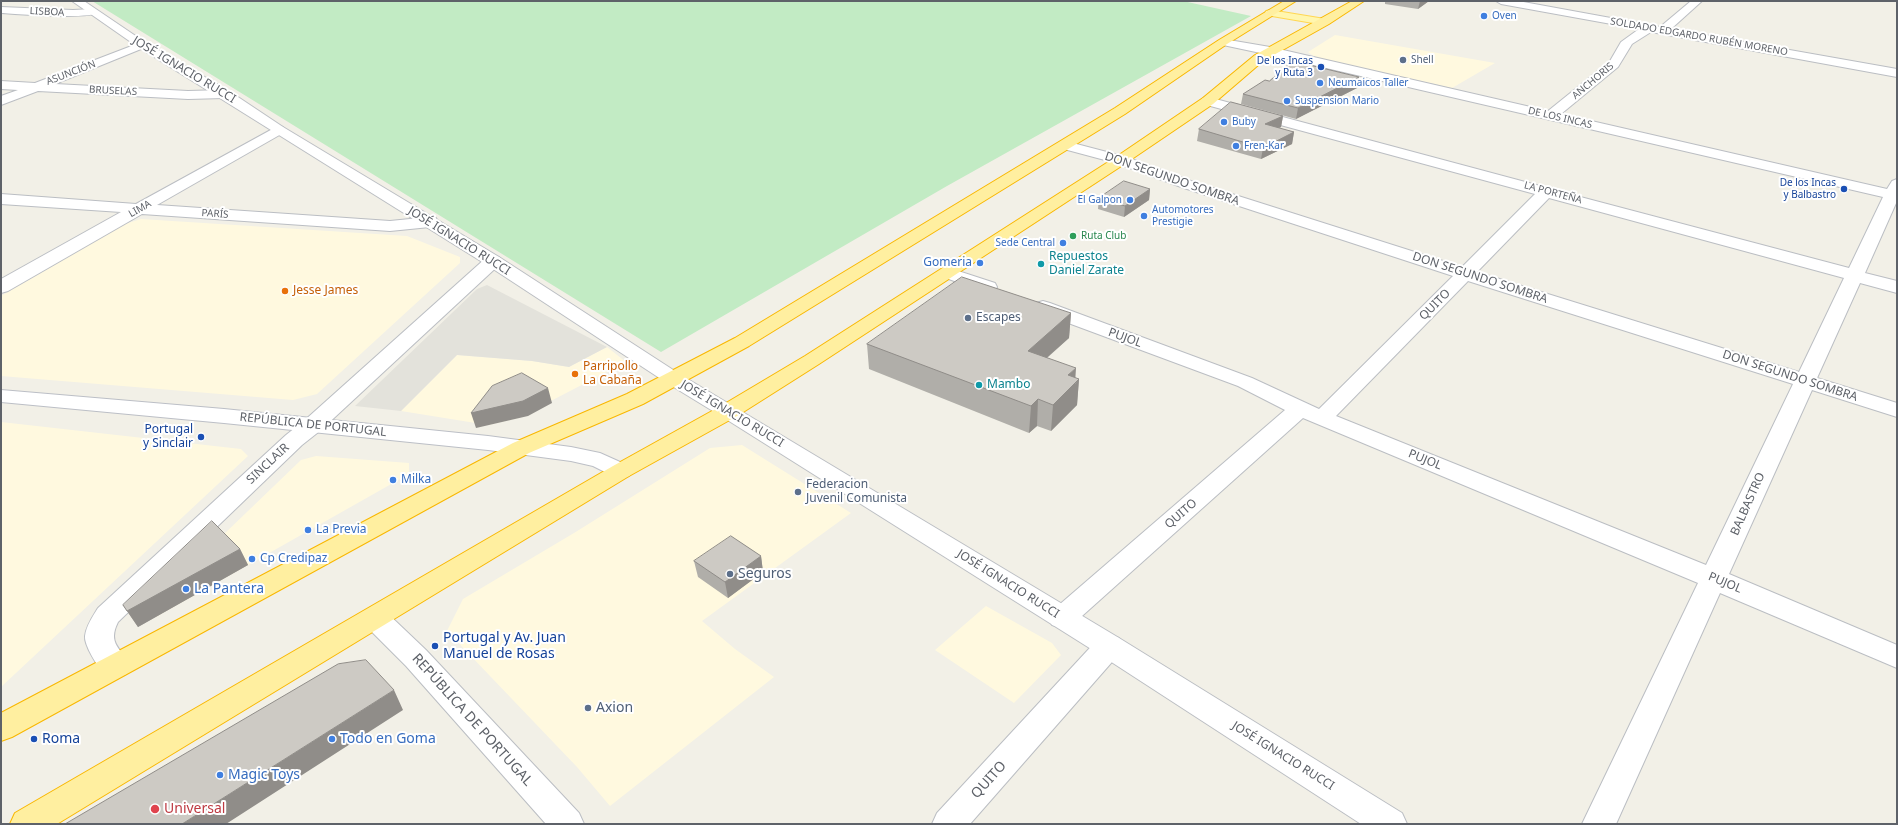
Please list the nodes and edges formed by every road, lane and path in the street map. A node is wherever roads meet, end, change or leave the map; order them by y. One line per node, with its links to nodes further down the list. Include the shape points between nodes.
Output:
1 (76, 1): 7 (street, JOSÉ IGNACIO RUCCI)
2 (1291, 1): 8 (highway)
3 (1359, 1): 9 (highway)
4 (1502, 1): 10 (street, SOLDADO EDGARDO RUBÉN MORENO)
5 (1697, 1): 11 (street)
6 (1, 10): 7 (street, LISBOA)
7 (93, 12): 13 (street, JOSÉ IGNACIO RUCCI)
8 (1270, 13): 9 (main road); 12 (highway)
9 (1325, 22): 14 (highway)
10 (1649, 28): 11 (street, SOLDADO EDGARDO RUBÉN MORENO); 21 (street, ANCHORIS, via 1627,43 1621,57 1614,64)
11 (1663, 30): 15 (street, SOLDADO EDGARDO RUBÉN MORENO)
12 (1223, 42): 14 (street, DE LOS INCAS); 23 (highway)
13 (142, 45): 17 (street, ASUNCIÓN); 18 (street, JOSÉ IGNACIO RUCCI)
14 (1270, 51): 20 (highway); 21 (street, DE LOS INCAS)
15 (1897, 73)
16 (1, 85): 17 (street, BRUSELAS)
17 (36, 87): 18 (street, BRUSELAS, via 188,95); 19 (street, ASUNCIÓN)
18 (224, 94): 22 (street, JOSÉ IGNACIO RUCCI)
19 (1, 101)
20 (1208, 101): 24 (highway); 25 (street, LA PORTEÑA)
21 (1551, 116): 26 (street, DE LOS INCAS)
22 (278, 130): 28 (street, LIMA); 29 (street, JOSÉ IGNACIO RUCCI)
23 (1069, 146): 24 (street, DON SEGUNDO SOMBRA); 36 (highway, via 742,342)
24 (1121, 160): 31 (highway); 32 (street, DON SEGUNDO SOMBRA, via 1186,184)
25 (1547, 191): 32 (street, QUITO); 33 (street, LA PORTEÑA)
26 (1895, 191): 33 (street, BALBASTRO)
27 (1, 199): 28 (street, PARÍS)
28 (140, 209): 29 (street, PARÍS, via 390,226); 34 (street, LIMA)
29 (430, 222): 30 (street, JOSÉ IGNACIO RUCCI)
30 (493, 261): 36 (street, JOSÉ IGNACIO RUCCI); 42 (street, SINCLAIR)
31 (949, 273): 40 (highway); 41 (street, PUJOL, via 1245,382)
32 (1466, 274): 37 (street, DON SEGUNDO SOMBRA); 41 (street, QUITO)
33 (1856, 276): 35 (street, LA PORTEÑA); 37 (street, BALBASTRO)
34 (1, 287)
35 (1897, 287)
36 (674, 379): 40 (street, JOSÉ IGNACIO RUCCI); 43 (highway, via 635,399)
37 (1804, 380): 39 (street, DON SEGUNDO SOMBRA); 45 (street, BALBASTRO)
38 (1, 396): 42 (street, REPÚBLICA DE PORTUGAL)
39 (1897, 410)
40 (729, 411): 44 (highway); 47 (street, JOSÉ IGNACIO RUCCI)
41 (1311, 414): 45 (street, PUJOL); 47 (street, QUITO)
42 (313, 425): 43 (street, REPÚBLICA DE PORTUGAL); 50 (street, SINCLAIR, via 108,615 97,637 101,648)
43 (521, 448): 44 (street, REPÚBLICA DE PORTUGAL, via 600,460); 50 (highway)
44 (621, 471): 46 (highway)
45 (1714, 579): 49 (street, PUJOL); 56 (street, BALBASTRO)
46 (375, 618): 52 (highway); 53 (street, REPÚBLICA DE PORTUGAL, via 416,658)
47 (1062, 618): 48 (street, JOSÉ IGNACIO RUCCI)
48 (1108, 646): 54 (street, QUITO); 55 (street, JOSÉ IGNACIO RUCCI)
49 (1897, 657)
50 (116, 666): 51 (highway)
51 (1, 728)
52 (27, 824)
53 (567, 824)
54 (949, 824)
55 (1390, 824)
56 (1599, 824)

